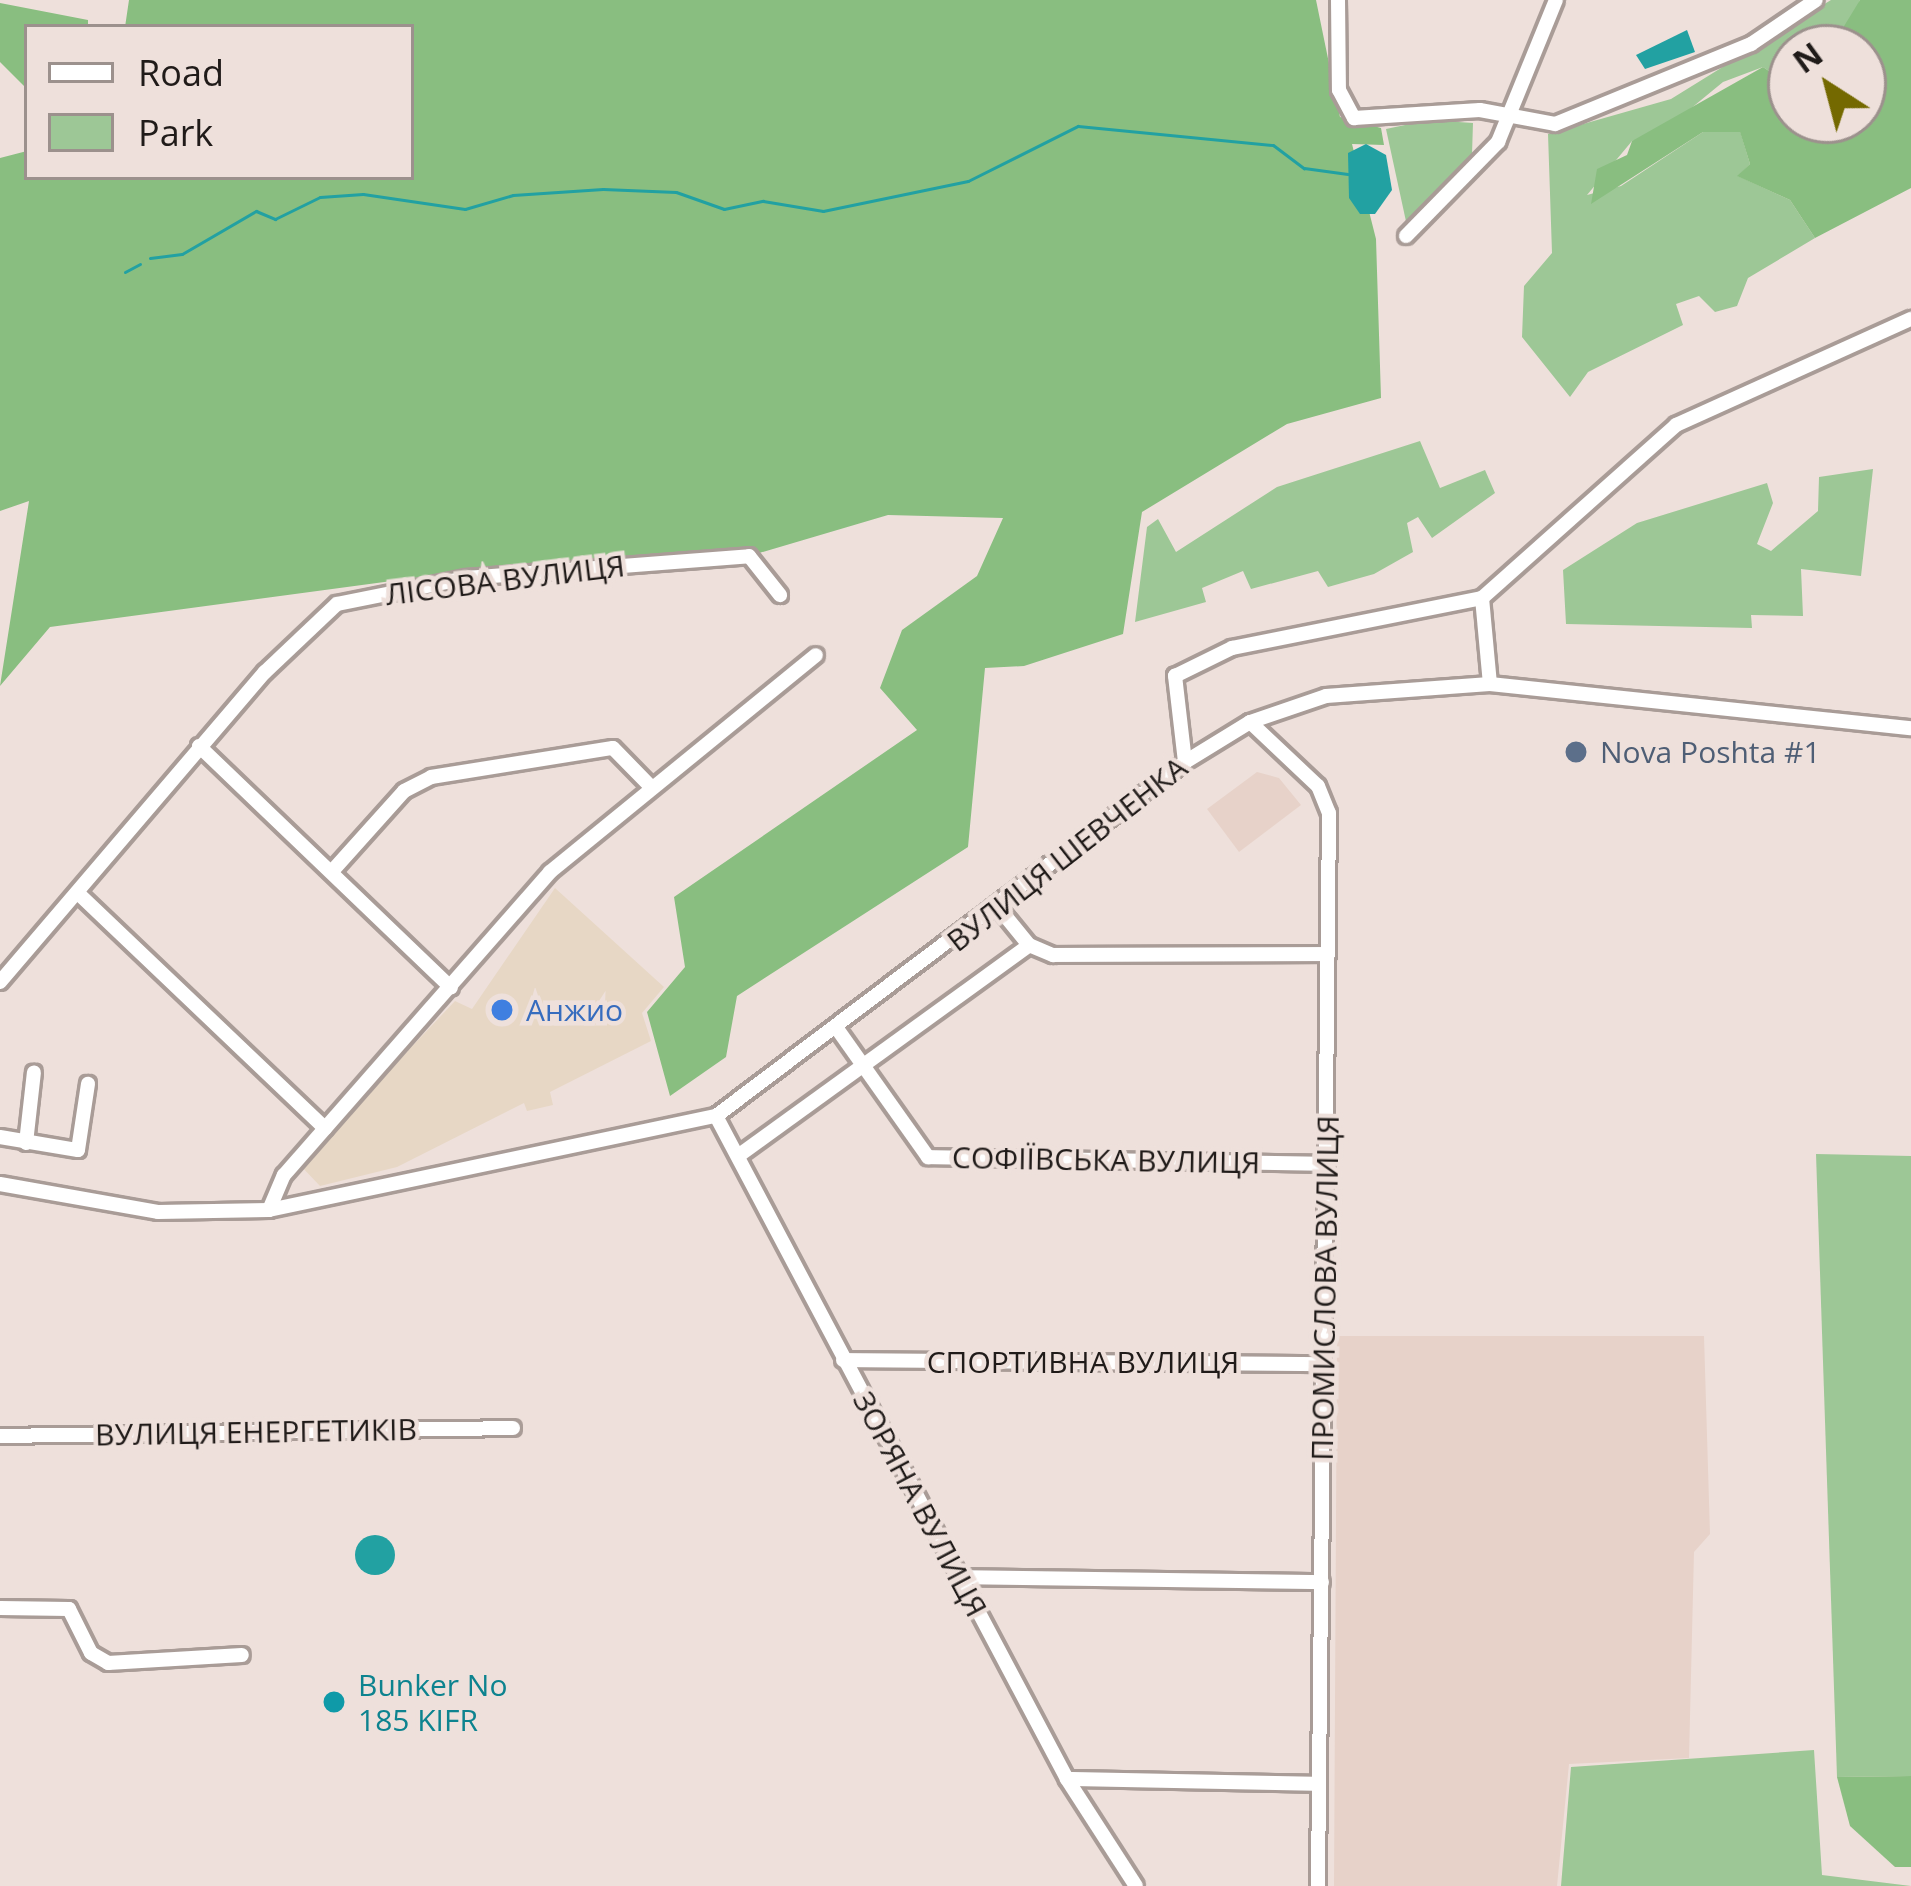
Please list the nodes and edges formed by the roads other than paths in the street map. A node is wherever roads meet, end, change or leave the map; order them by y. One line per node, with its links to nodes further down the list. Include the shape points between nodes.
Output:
1 (1338, 0): 4 (street, via 1339,90 1354,118 1480,110)
2 (1556, 0): 4 (street)
3 (1816, 0): 4 (street, via 1751,44 1620,99 1555,124)
4 (1507, 121): 5 (street, via 1498,142)
5 (1406, 236)
6 (1911, 319): 8 (street, via 1676,425)
7 (780, 595): 13 (street, ЛІСОВА ВУЛИЦЯ, via 749,556 466,578 337,604)
8 (1482, 598): 10 (street); 14 (street, via 1232,648 1175,676)
9 (816, 655): 15 (street)
10 (1490, 684): 11 (street, ВУЛИЦЯ ШЕВЧЕНКА, via 1360,690); 12 (street, ВУЛИЦЯ ШЕВЧЕНКА)
11 (1250, 722): 14 (street, ВУЛИЦЯ ШЕВЧЕНКА); 20 (street, ПРОМИСЛОВА ВУЛИЦЯ, via 1325,801)
12 (1911, 728)
13 (200, 746): 16 (street); 17 (street, ЛІСОВА ВУЛИЦЯ)
14 (1185, 762): 18 (street, ВУЛИЦЯ ШЕВЧЕНКА)
15 (651, 787): 16 (street, via 613,748 431,777 404,791); 22 (street, via 550,872)
16 (335, 868): 22 (street)
17 (81, 896): 21 (street, ЛІСОВА ВУЛИЦЯ); 28 (street)
18 (998, 907): 19 (street); 23 (street, ВУЛИЦЯ ШЕВЧЕНКА)
19 (1029, 946): 20 (street, via 1053,956); 24 (street)
20 (1328, 954): 32 (street, ПРОМИСЛОВА ВУЛИЦЯ)
21 (0, 982)
22 (451, 988): 28 (street)
23 (838, 1030): 24 (street); 27 (street, ВУЛИЦЯ ШЕВЧЕНКА)
24 (861, 1066): 31 (street); 32 (street, СОФІЇВСЬКА ВУЛИЦЯ, via 928,1157)
25 (34, 1072): 30 (street)
26 (88, 1084): 30 (street, via 78,1150)
27 (716, 1116): 31 (street, ЗОРЯНА ВУЛИЦЯ); 34 (street, ВУЛИЦЯ ШЕВЧЕНКА)
28 (325, 1128): 34 (street)
29 (0, 1137): 30 (street)
30 (26, 1143)
31 (738, 1156): 35 (street, ЗОРЯНА ВУЛИЦЯ)
32 (1327, 1164): 36 (street, ПРОМИСЛОВА ВУЛИЦЯ)
33 (0, 1184): 34 (street, ВУЛИЦЯ ШЕВЧЕНКА, via 158,1212)
34 (269, 1210)
35 (843, 1360): 36 (street, СПОРТИВНА ВУЛИЦЯ); 39 (street, ЗОРЯНА ВУЛИЦЯ)
36 (1323, 1364): 40 (street, ПРОМИСЛОВА ВУЛИЦЯ)
37 (513, 1428): 38 (street, ВУЛИЦЯ ЕНЕРГЕТИКІВ)
38 (0, 1436)
39 (958, 1576): 40 (street); 43 (street, ЗОРЯНА ВУЛИЦЯ)
40 (1322, 1582): 44 (street, ПРОМИСЛОВА ВУЛИЦЯ)
41 (0, 1608): 42 (street, via 69,1609 91,1653 108,1663)
42 (242, 1654)
43 (1067, 1779): 44 (street); 45 (street, ЗОРЯНА ВУЛИЦЯ)
44 (1319, 1784): 46 (street, ПРОМИСЛОВА ВУЛИЦЯ)
45 (1136, 1886)
46 (1318, 1886)

